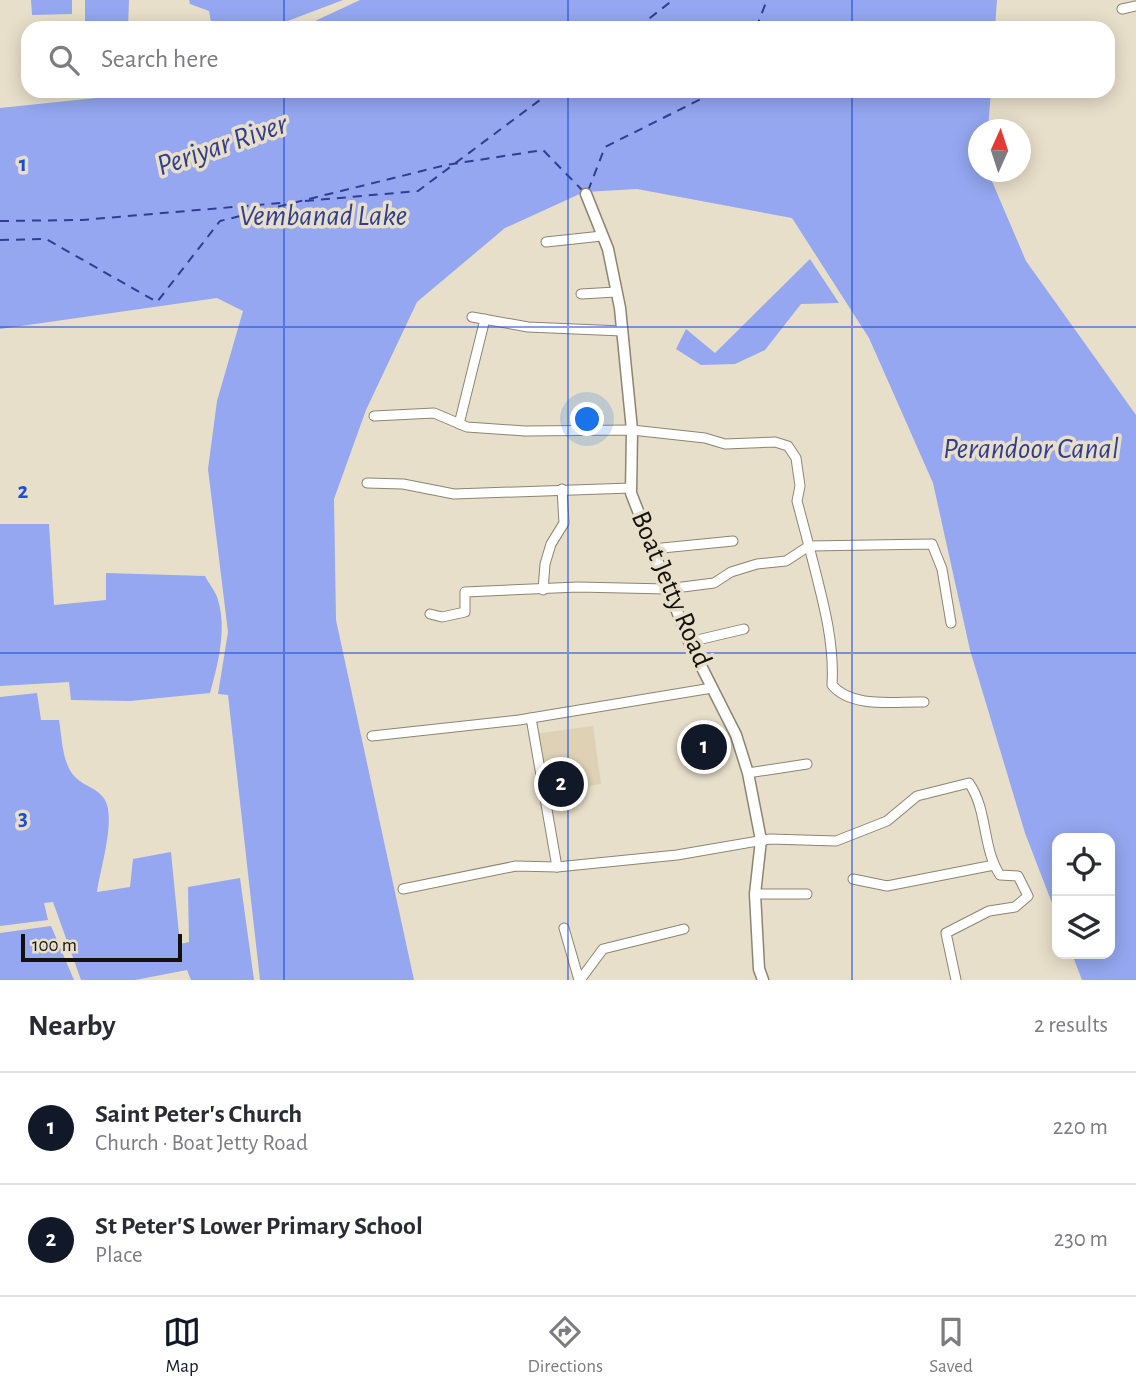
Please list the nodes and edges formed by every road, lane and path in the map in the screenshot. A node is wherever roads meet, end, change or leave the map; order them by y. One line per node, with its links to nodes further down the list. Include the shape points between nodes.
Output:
1 (1136, 6): 2 (street)
2 (1122, 9)
3 (586, 194): 4 (street, Boat Jetty Road)
4 (603, 236): 5 (street); 6 (street, Boat Jetty Road)
5 (546, 242)
6 (616, 292): 7 (street); 10 (street, Boat Jetty Road)
7 (581, 294)
8 (472, 317): 9 (street)
9 (485, 319): 10 (street, via 528,327); 12 (street)
10 (622, 331): 13 (street, Boat Jetty Road)
11 (374, 416): 12 (street, via 434,413)
12 (459, 424): 13 (street, via 525,431)
13 (632, 430): 15 (street, Boat Jetty Road); 18 (street, via 725,444 775,442 788,446 796,457 797,501)
14 (367, 483): 16 (street, via 403,484 454,494)
15 (631, 488): 16 (street); 19 (street, Boat Jetty Road)
16 (562, 489): 21 (street, via 564,523 551,544)
17 (733, 541): 19 (street)
18 (809, 546): 20 (street, via 786,561 757,564 714,583); 23 (street, via 932,544 942,569); 27 (street, via 825,607 832,685 839,694 869,701)
19 (652, 549): 20 (street, Boat Jetty Road)
20 (667, 589): 21 (street); 25 (street, Boat Jetty Road)
21 (543, 590): 22 (street, via 465,592 465,612 442,617)
22 (430, 614)
23 (951, 623)
24 (744, 628): 25 (street)
25 (689, 642): 26 (street, Boat Jetty Road)
26 (712, 688): 28 (street); 31 (street, Boat Jetty Road, via 736,735)
27 (924, 702)
28 (531, 718): 29 (street); 34 (street)
29 (372, 736)
30 (807, 764): 31 (street)
31 (748, 774): 32 (street, Boat Jetty Road)
32 (761, 841): 33 (street, via 836,841 887,821 917,796 969,783 979,797); 34 (street); 37 (street, Boat Jetty Road)
33 (994, 865): 35 (street, via 887,886); 43 (street, via 1000,875 1018,876 1028,896 1016,907 989,911 946,933)
34 (557, 867): 36 (street, via 516,866)
35 (853, 879)
36 (403, 889)
37 (755, 894): 38 (street); 42 (street, Boat Jetty Road)
38 (807, 894)
39 (564, 928): 41 (street)
40 (684, 929): 41 (street, via 603,949)
41 (579, 980)
42 (763, 980)
43 (956, 980)

